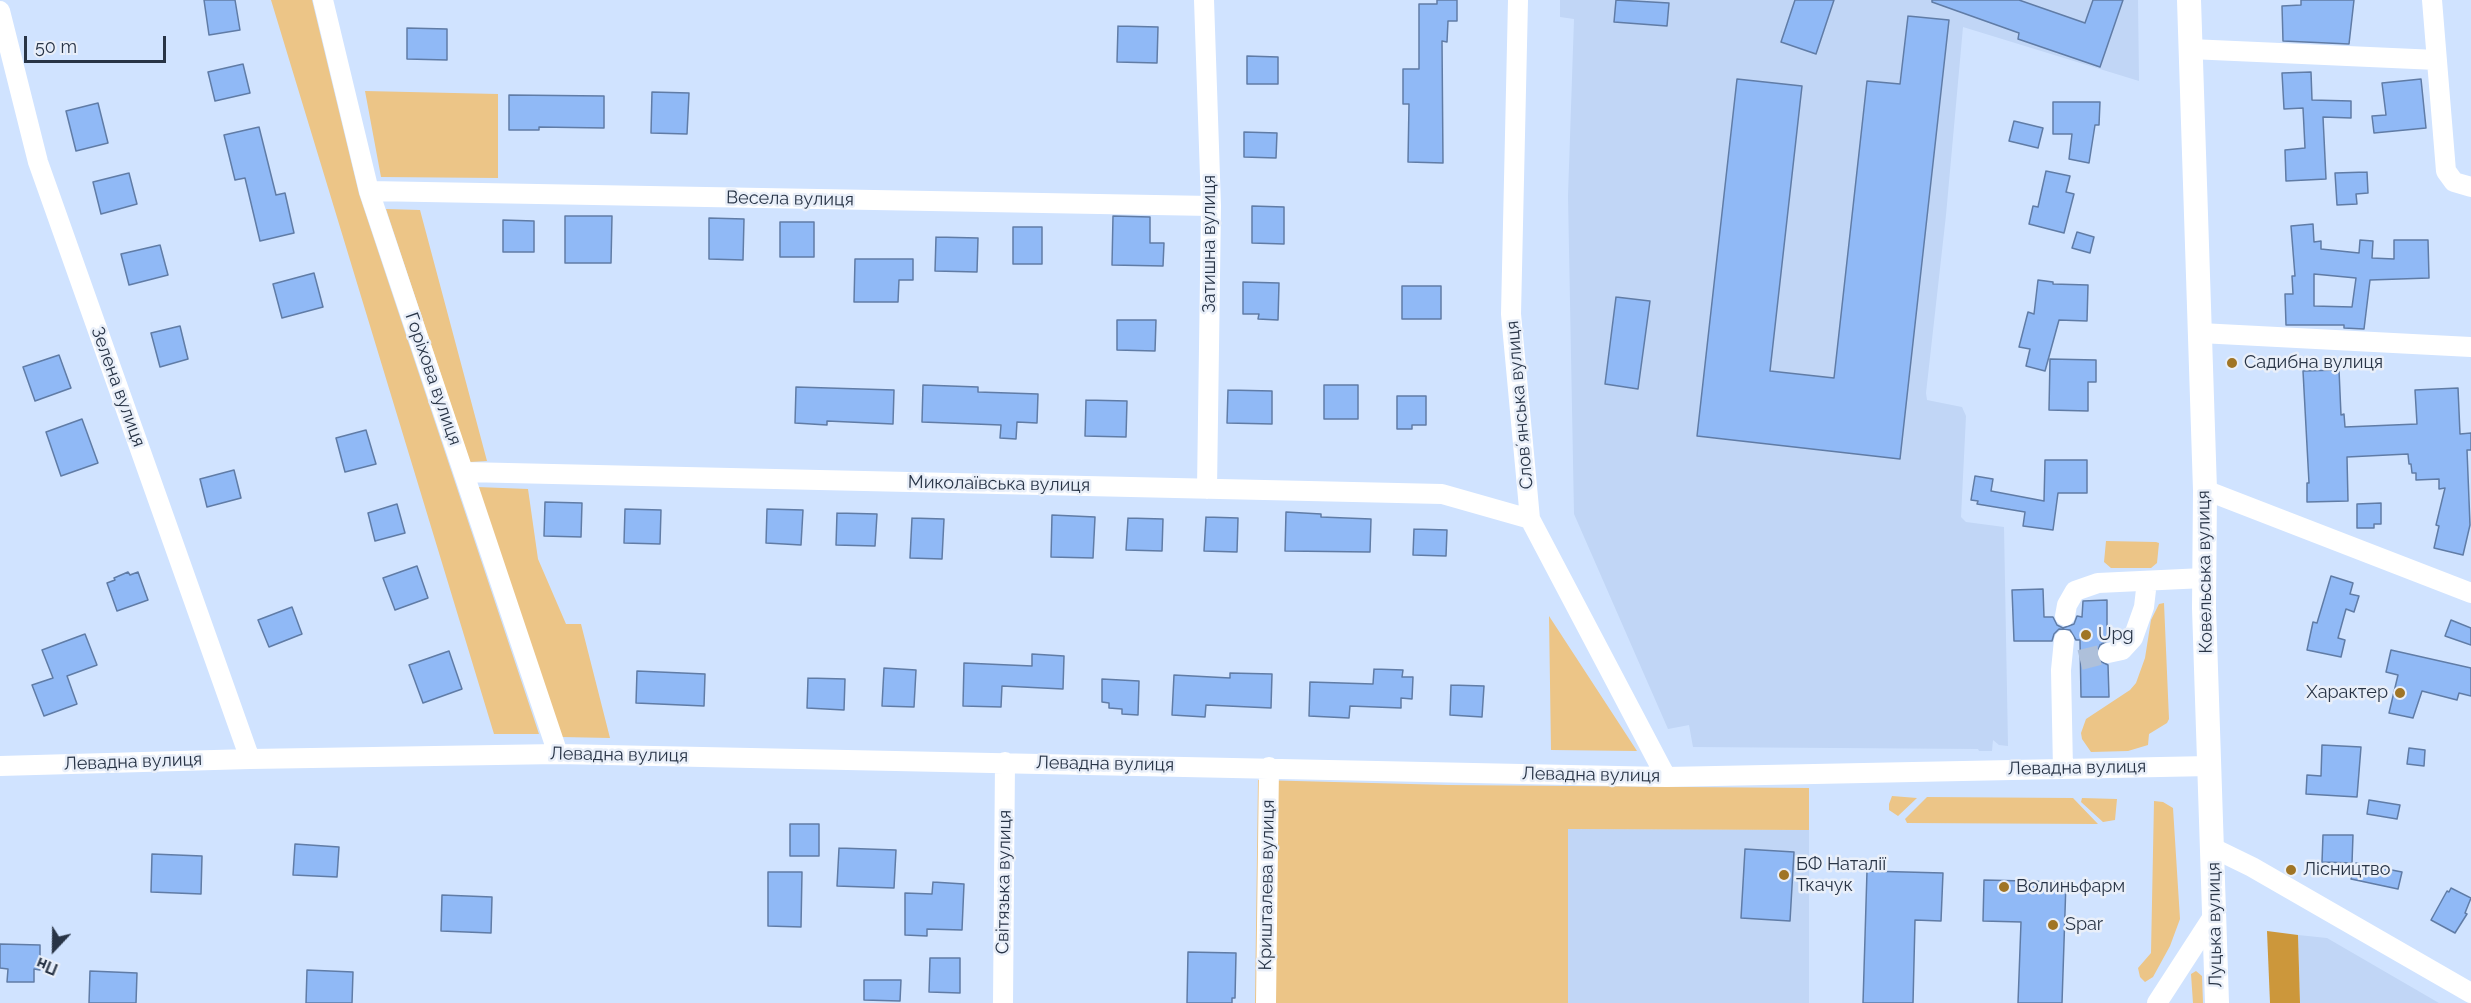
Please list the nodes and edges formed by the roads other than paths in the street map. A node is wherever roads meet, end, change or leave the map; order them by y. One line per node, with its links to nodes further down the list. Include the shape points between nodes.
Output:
1 (322, 0): 10 (street, Горіхова вулиця)
2 (1204, 0): 11 (street, Затишна вулиця)
3 (1518, 0): 17 (street, Словʼянська вулиця, via 1511,314)
4 (2188, 0): 7 (main road, Ковельська вулиця)
5 (2432, 0): 8 (street)
6 (0, 11): 27 (street, Зелена вулиця, via 38,162)
7 (2190, 48): 8 (street); 12 (main road, Ковельська вулиця)
8 (2437, 60): 9 (street, via 2446,171 2454,182)
9 (2471, 187)
10 (369, 191): 11 (street, Весела вулиця); 14 (street, Горіхова вулиця)
11 (1211, 206): 15 (street, Затишна вулиця)
12 (2200, 333): 13 (street); 16 (main road, Ковельська вулиця)
13 (2471, 347)
14 (464, 472): 15 (street, Миколаївська вулиця); 26 (street, Горіхова вулиця)
15 (1207, 489): 17 (street, Миколаївська вулиця, via 1442,494)
16 (2205, 490): 18 (main road, Ковельська вулиця); 20 (street)
17 (1530, 519): 33 (street, Словʼянська вулиця)
18 (2204, 578): 19 (street); 30 (main road, Ковельська вулиця)
19 (2147, 581): 21 (street, via 2098,583 2075,591); 23 (street, via 2145,607 2133,638 2122,650)
20 (2471, 593)
21 (2065, 616)
22 (2064, 640): 25 (street)
23 (2108, 653)
24 (2080, 660): 25 (street)
25 (2061, 670): 32 (street)
26 (558, 754): 27 (street, Левадна вулиця); 28 (street, Левадна вулиця)
27 (250, 759): 29 (street, Левадна вулиця)
28 (1005, 762): 31 (street, Левадна вулиця); 37 (street, Світязька вулиця)
29 (0, 766)
30 (2210, 766): 32 (street, Левадна вулиця); 34 (main road, Ковельська вулиця)
31 (1269, 767): 33 (street, Левадна вулиця); 38 (street, Кришталева вулиця)
32 (2063, 769): 33 (street, Левадна вулиця)
33 (1666, 777)
34 (2213, 848): 35 (main road, Луцька вулиця); 36 (street)
35 (2214, 915): 39 (street); 40 (main road, Луцька вулиця)
36 (2471, 993)
37 (1003, 1003)
38 (1266, 1003)
39 (2157, 1003)
40 (2217, 1003)

